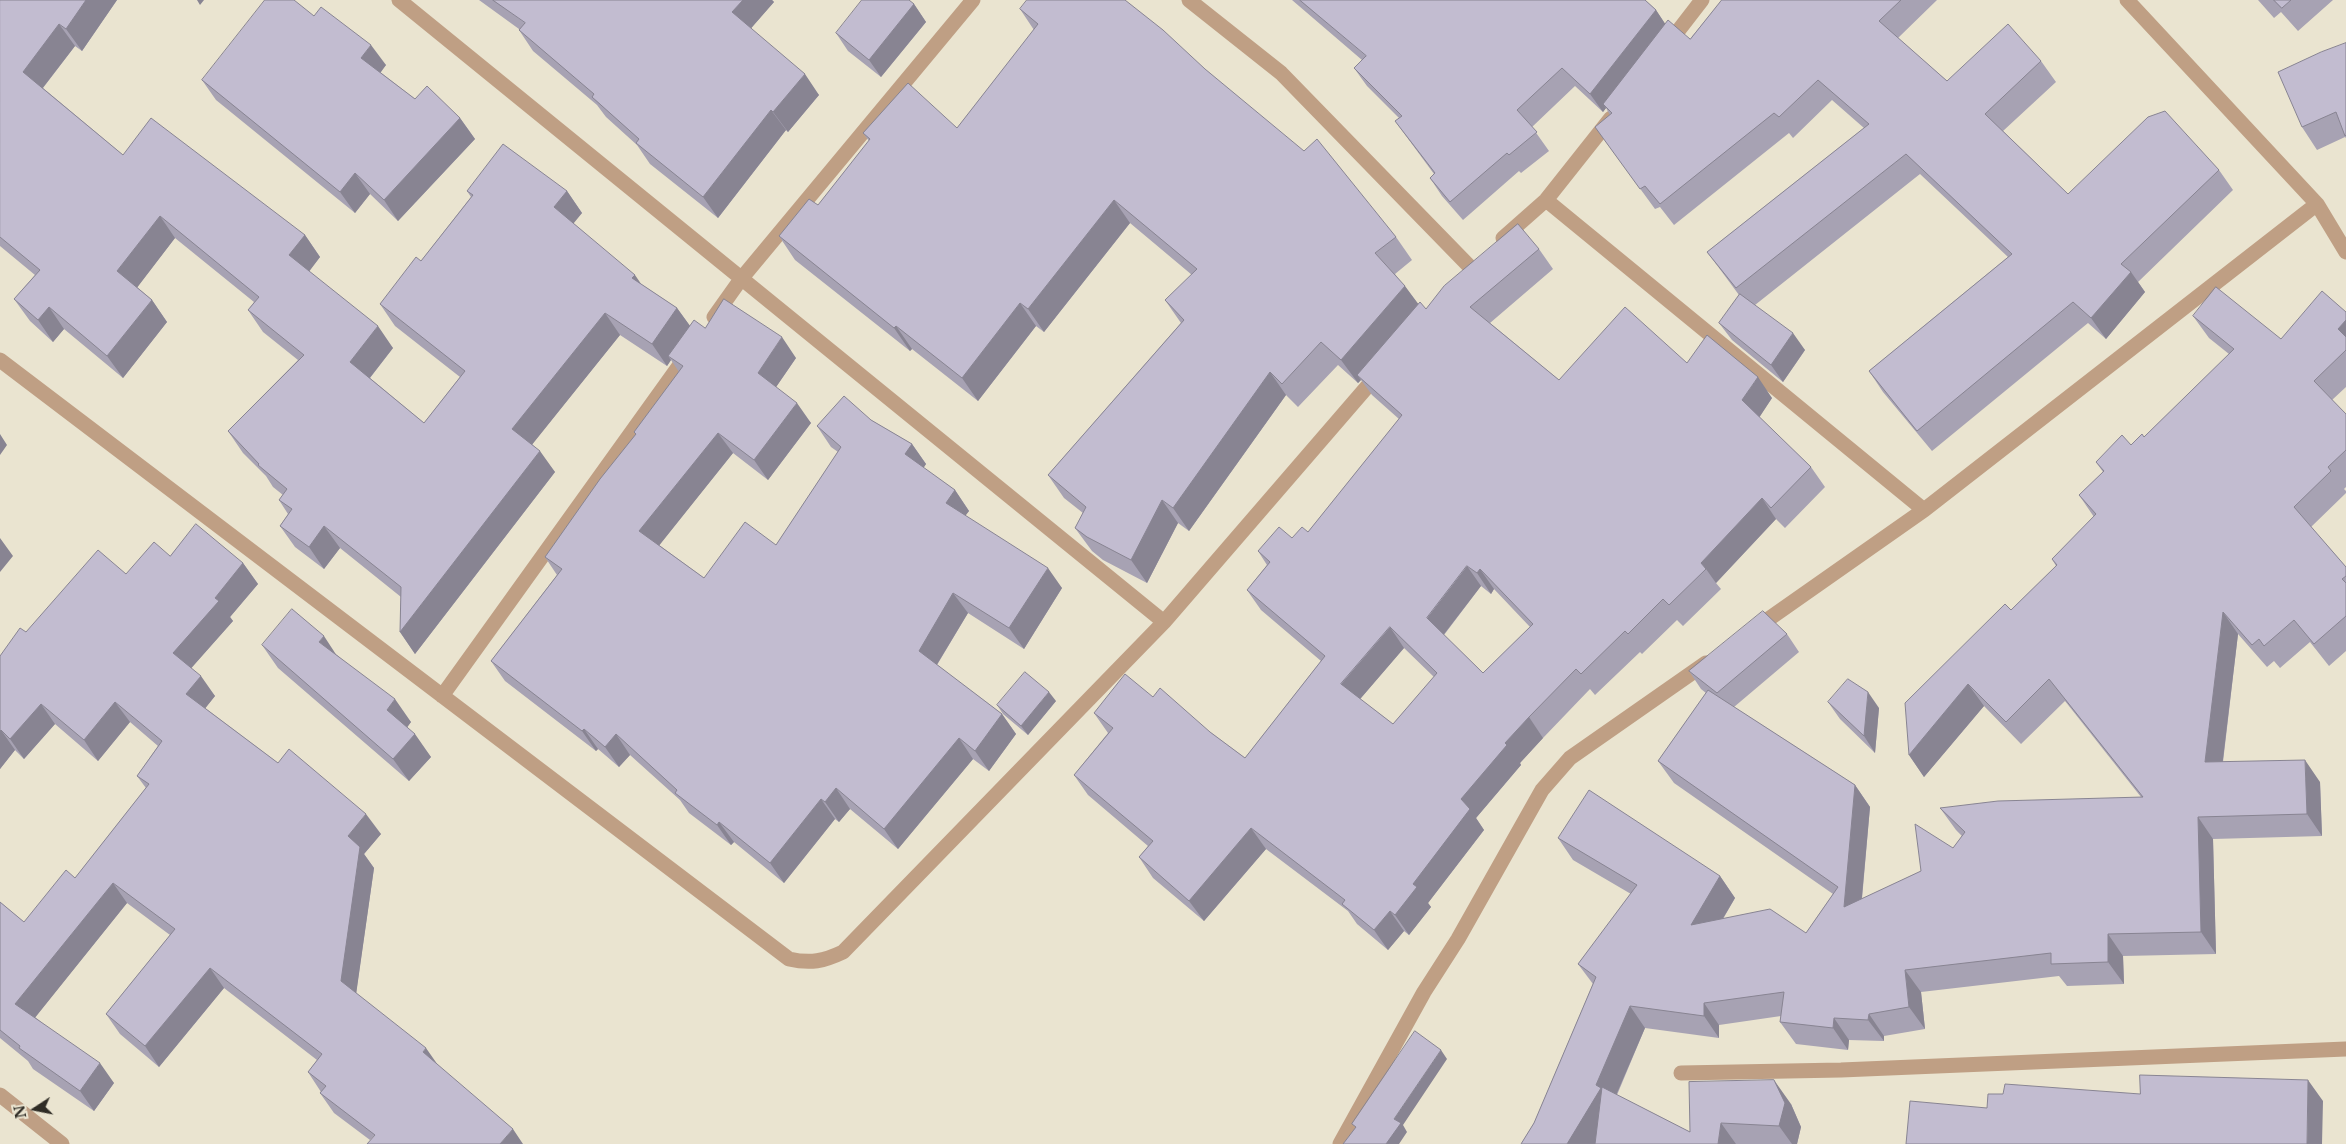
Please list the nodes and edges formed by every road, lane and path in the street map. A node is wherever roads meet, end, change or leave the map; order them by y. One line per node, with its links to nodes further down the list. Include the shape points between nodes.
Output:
1 (398, 0): 11 (street)
2 (973, 0): 11 (street)
3 (1189, 0): 8 (street, via 1281,73 1467,271)
4 (1702, 0): 6 (street)
5 (2127, 0): 9 (street)
6 (1660, 55)
7 (1618, 110): 8 (street)
8 (1546, 200): 16 (street)
9 (2317, 204): 10 (street); 16 (street)
10 (2346, 252)
11 (741, 279): 12 (street); 17 (street)
12 (707, 327)
13 (695, 343): 20 (street)
14 (0, 360): 20 (street)
15 (1385, 365): 17 (street)
16 (1924, 510): 18 (street)
17 (1164, 622): 20 (street, via 844,952 824,961 806,963 789,960)
18 (1739, 640)
19 (1715, 656): 25 (street, via 1570,758 1542,790)
20 (442, 696)
21 (2346, 1048): 22 (street, via 1841,1070)
22 (1681, 1073)
23 (0, 1095): 24 (street)
24 (62, 1144)
25 (1340, 1144)

